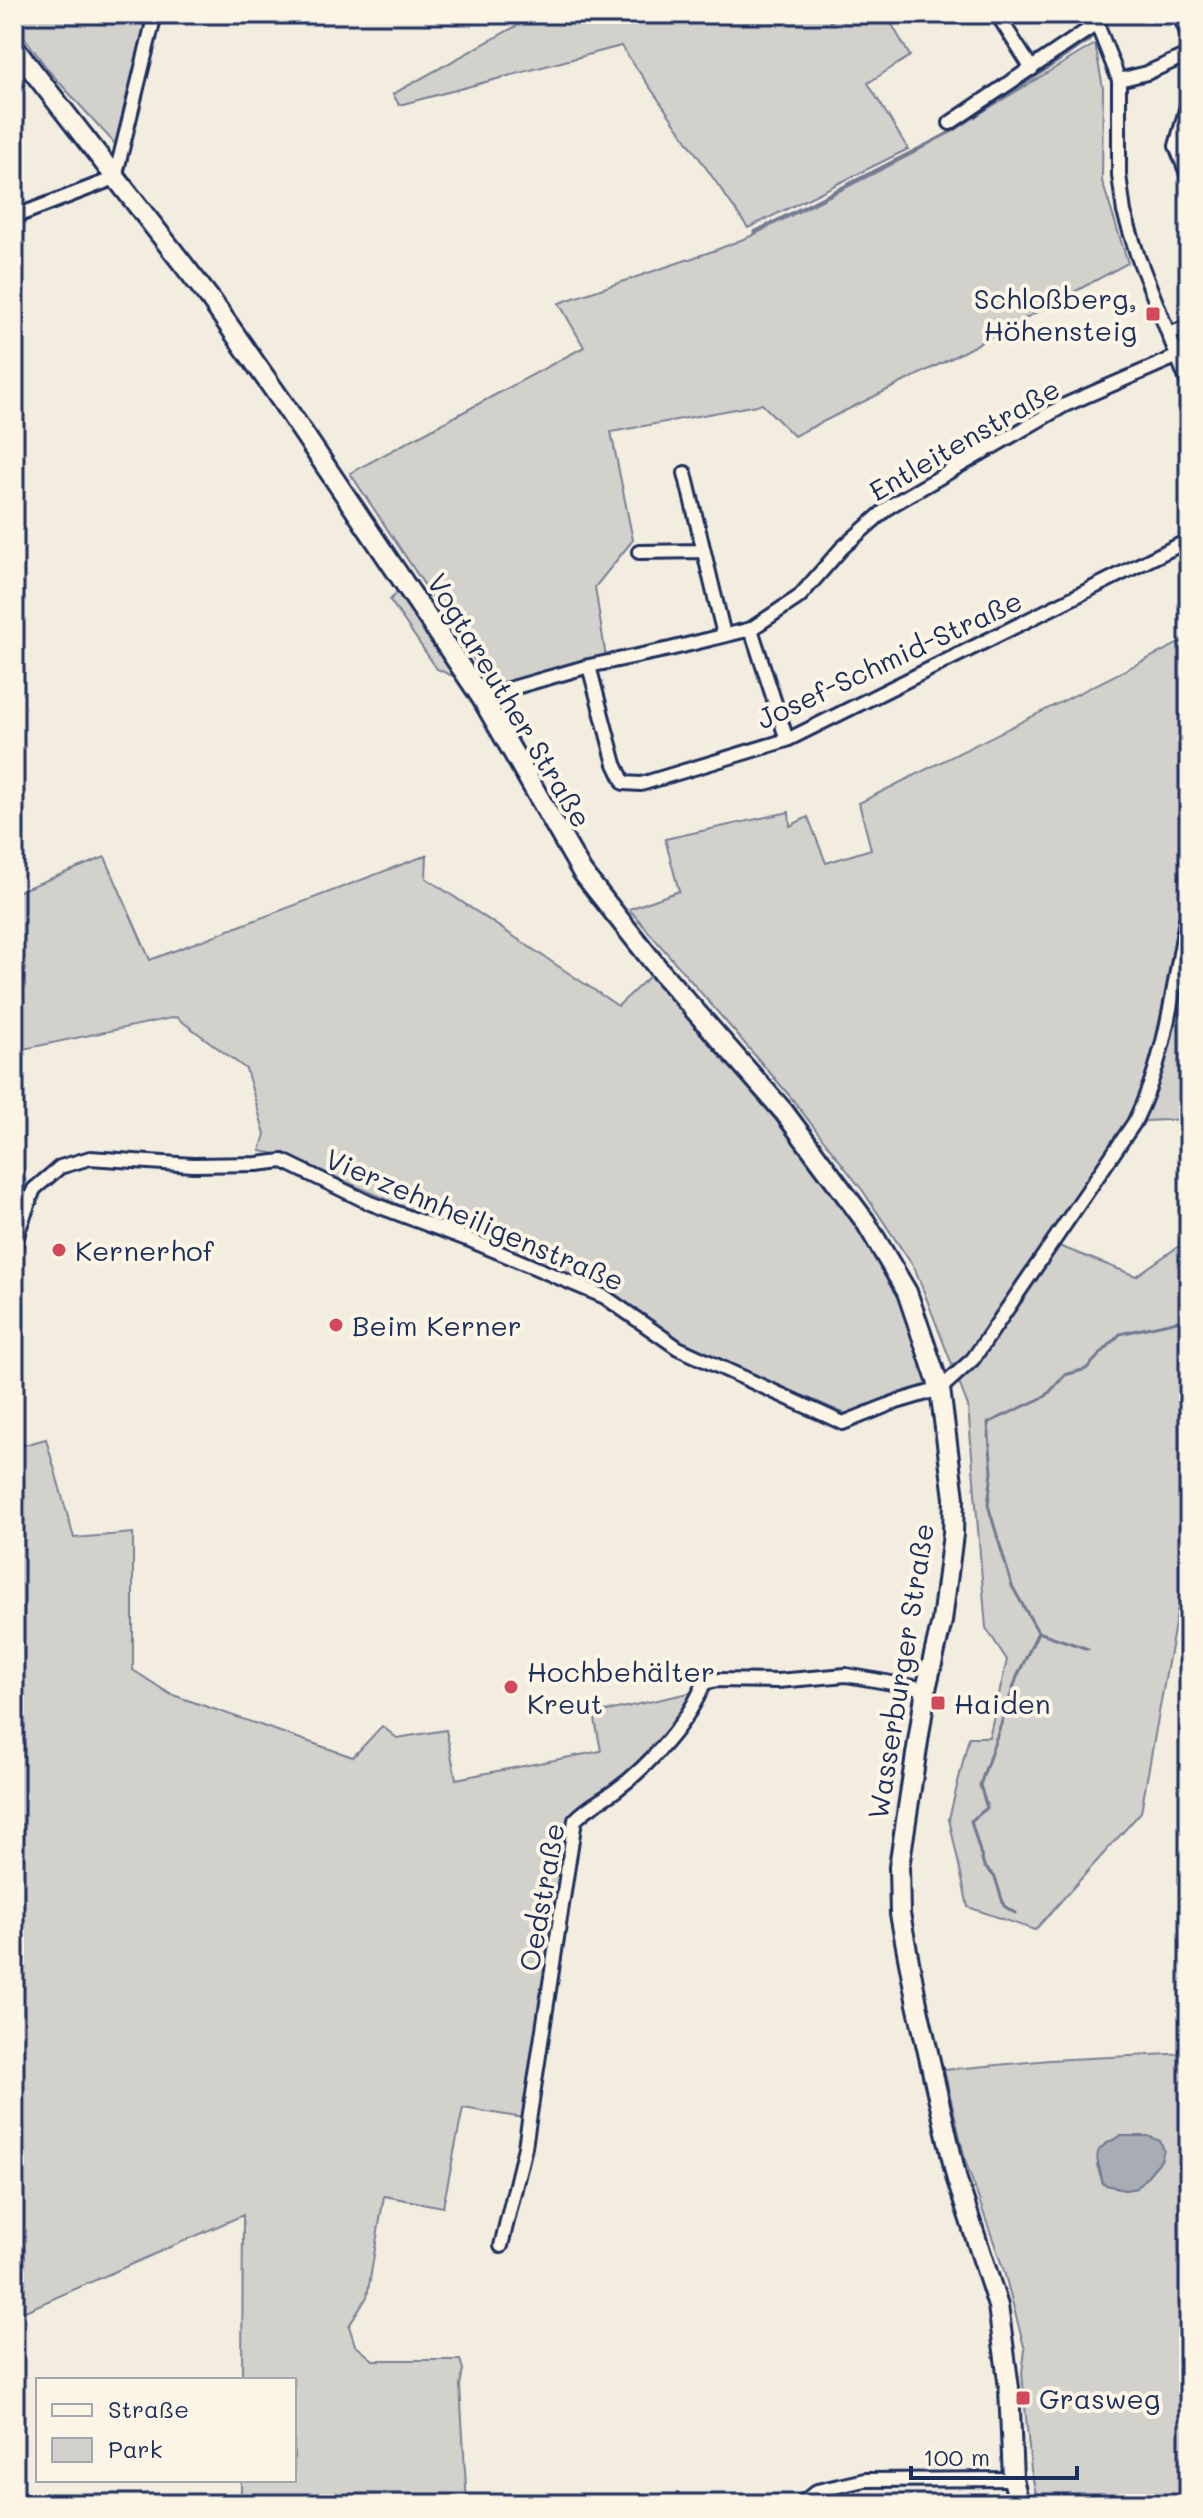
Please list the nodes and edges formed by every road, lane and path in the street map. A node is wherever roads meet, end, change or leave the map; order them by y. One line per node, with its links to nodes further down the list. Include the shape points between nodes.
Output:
1 (155, 14): 12 (street)
2 (997, 14): 8 (street)
3 (1179, 14): 5 (street)
4 (1096, 18): 8 (street); 9 (street)
5 (1189, 37)
6 (14, 47): 12 (main road, Vogtareuther Straße)
7 (1189, 54): 9 (street)
8 (1032, 69): 11 (street)
9 (1119, 80): 16 (street, via 1124,212)
10 (1189, 99): 13 (street, via 1176,146)
11 (950, 123)
12 (115, 178): 14 (street); 26 (main road, Vogtareuther Straße, via 229,326)
13 (1189, 179)
14 (14, 217)
15 (1189, 326): 16 (street)
16 (1169, 334): 17 (street)
17 (1178, 356): 18 (street); 23 (street, Entleitenstraße, via 1065,405 890,506 842,548 799,597)
18 (1189, 386)
19 (685, 473): 21 (street)
20 (1189, 540): 27 (street, Josef-Schmid-Straße)
21 (704, 551): 22 (street); 24 (street)
22 (639, 552)
23 (751, 629): 24 (street, Entleitenstraße); 27 (street)
24 (724, 635): 25 (street, Entleitenstraße)
25 (589, 666): 26 (street, Entleitenstraße); 27 (street, Josef-Schmid-Straße, via 624,783 641,784)
26 (481, 697): 30 (main road, Vogtareuther Straße, via 598,895 784,1112 865,1221 907,1292)
27 (787, 740)
28 (1189, 906): 30 (street, via 1163,1047 1146,1100 973,1359)
29 (14, 1251): 30 (street, Vierzehnheiligenstraße, via 34,1189 60,1167 90,1158 193,1165 283,1161 370,1203 605,1297 678,1348 843,1423)
30 (940, 1389): 31 (main road, Wasserburger Straße, via 954,1498 953,1534 942,1621)
31 (926, 1689): 32 (street, Oedstraße, via 846,1675 704,1683 668,1742 575,1820 525,2147); 33 (main road, Wasserburger Straße, via 899,1867 900,1914 957,2180 998,2306)
32 (501, 2246)
33 (1013, 2479): 34 (street, via 865,2480 817,2491); 35 (main road, Wasserburger Straße)
34 (801, 2504)
35 (1019, 2504)

